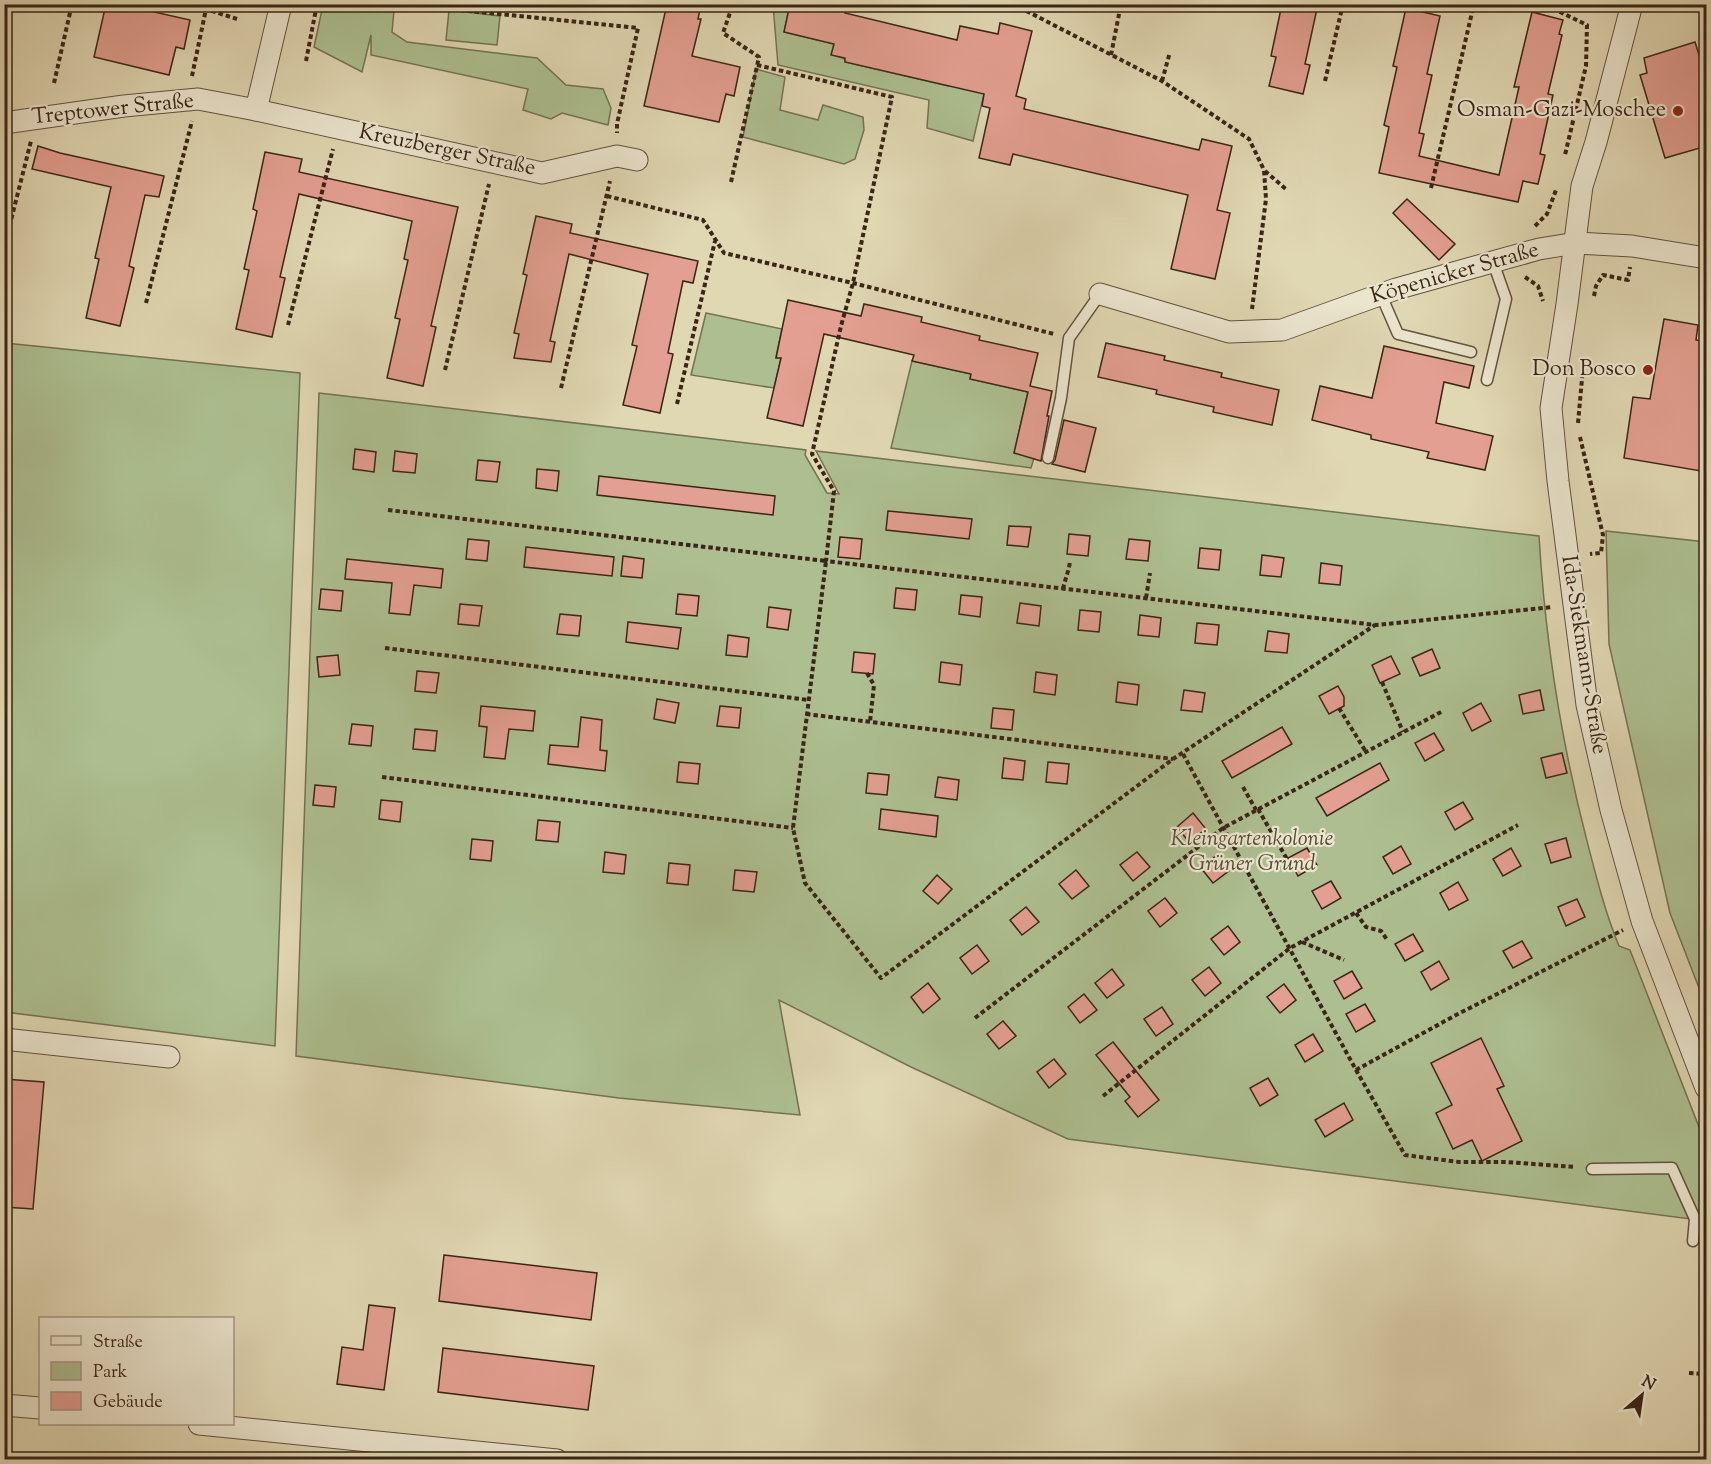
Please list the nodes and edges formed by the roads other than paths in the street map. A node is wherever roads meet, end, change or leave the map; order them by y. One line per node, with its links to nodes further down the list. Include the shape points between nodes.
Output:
1 (281, 4): 3 (street)
2 (1632, 4): 6 (street, via 1582,186)
3 (256, 110): 4 (street, Treptower Straße, via 193,99); 5 (street, Kreuzberger Straße, via 542,173)
4 (4, 123)
5 (627, 158)
6 (1576, 243): 7 (street, Köpenicker Straße, via 1632,246); 8 (street, Köpenicker Straße); 16 (street, Ida-Siekmann-Straße, via 1551,408 1587,705 1642,921)
7 (1707, 258)
8 (1493, 262): 10 (street, Köpenicker Straße); 12 (lane, via 1506,298)
9 (1100, 294): 10 (street, Köpenicker Straße, via 1228,332 1282,330); 13 (lane, via 1069,338)
10 (1381, 295): 11 (lane, via 1398,334)
11 (1470, 352)
12 (1487, 380)
13 (1048, 458)
14 (4, 1039): 15 (street)
15 (168, 1056)
16 (1707, 1088)
17 (1592, 1168): 18 (lane, via 1672,1168 1695,1219)
18 (1693, 1240)
19 (4, 1405): 20 (street)
20 (39, 1408)
21 (209, 1425): 22 (street)
22 (556, 1460)

